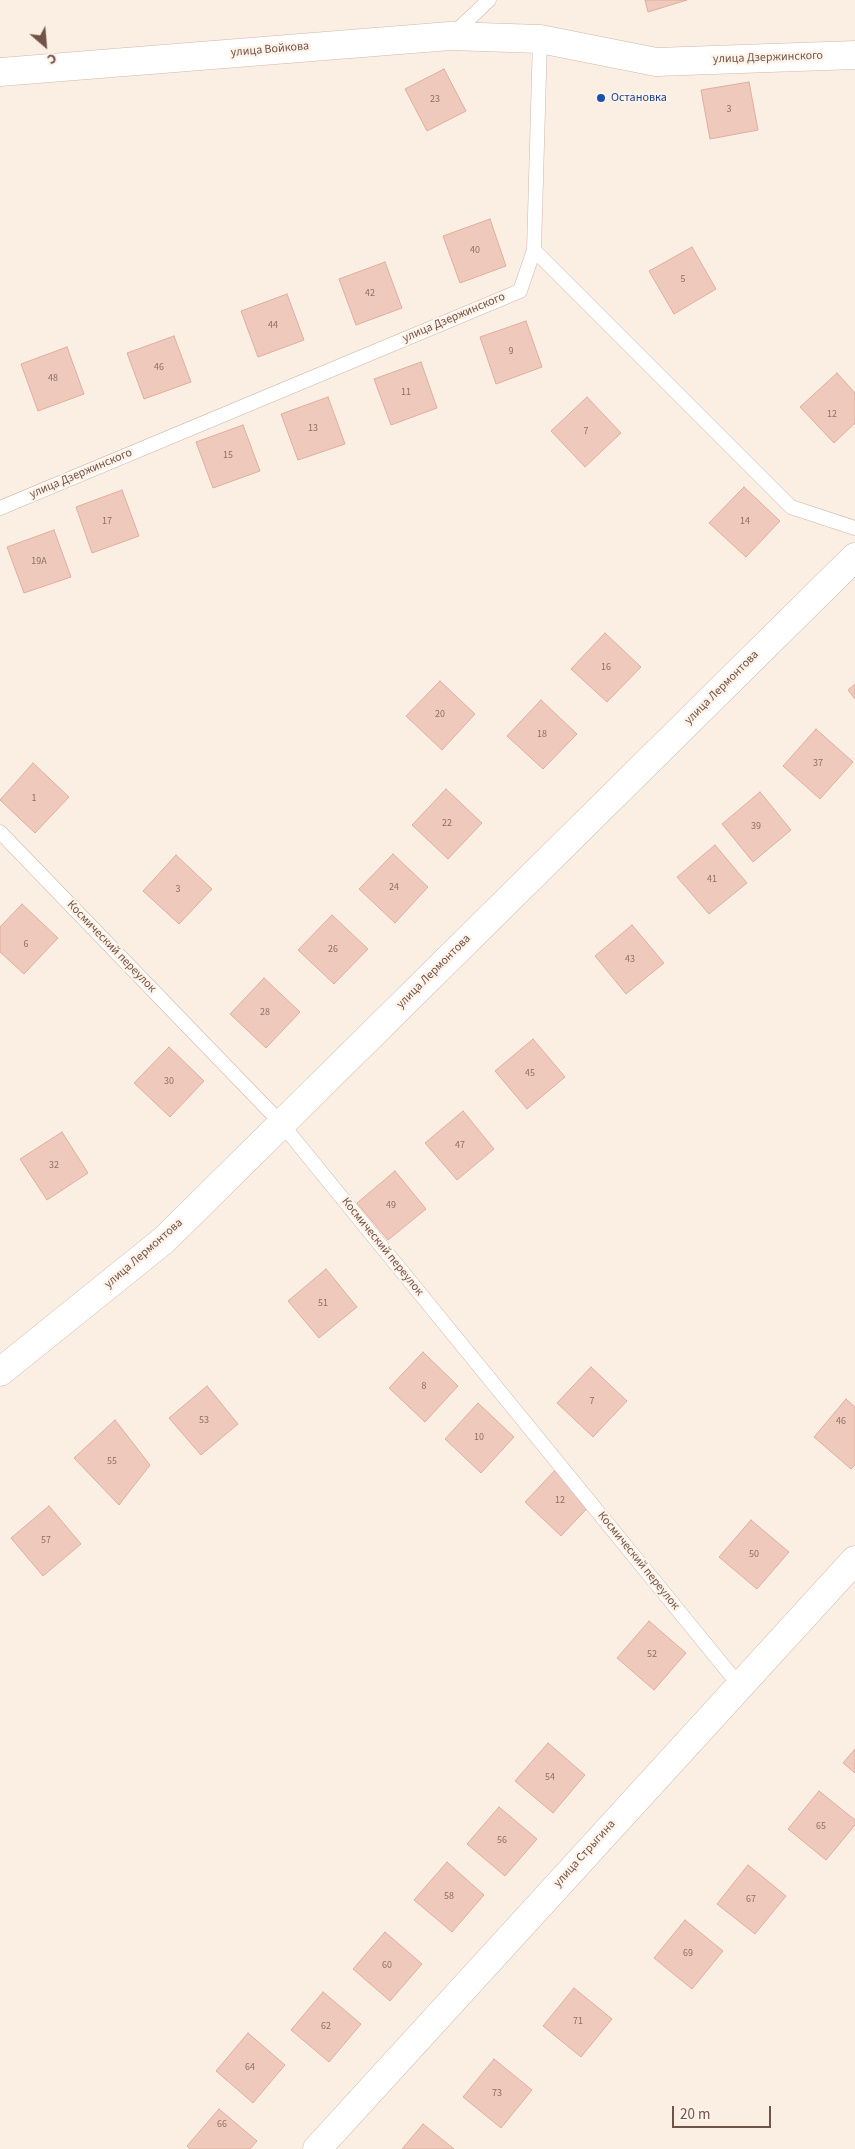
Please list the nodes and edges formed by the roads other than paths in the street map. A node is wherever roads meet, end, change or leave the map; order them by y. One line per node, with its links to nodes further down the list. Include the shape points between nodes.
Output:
1 (489, 0): 2 (lane)
2 (450, 36): 3 (street, улица Войкова); 5 (street, улица Войкова)
3 (540, 39): 4 (street, улица Дзержинского, via 656,62); 6 (lane, улица Дзержинского)
4 (855, 55)
5 (0, 72)
6 (534, 250): 7 (lane, улица Дзержинского, via 520,291); 8 (lane, via 791,507)
7 (0, 508)
8 (855, 528)
9 (855, 557): 11 (street, улица Лермонтова)
10 (0, 832): 11 (lane, Космический переулок)
11 (281, 1122): 12 (street, улица Лермонтова, via 164,1240); 14 (lane, Космический переулок)
12 (0, 1372)
13 (855, 1560): 14 (street, улица Стрыгина)
14 (739, 1685): 15 (street, улица Стрыгина)
15 (316, 2149)

